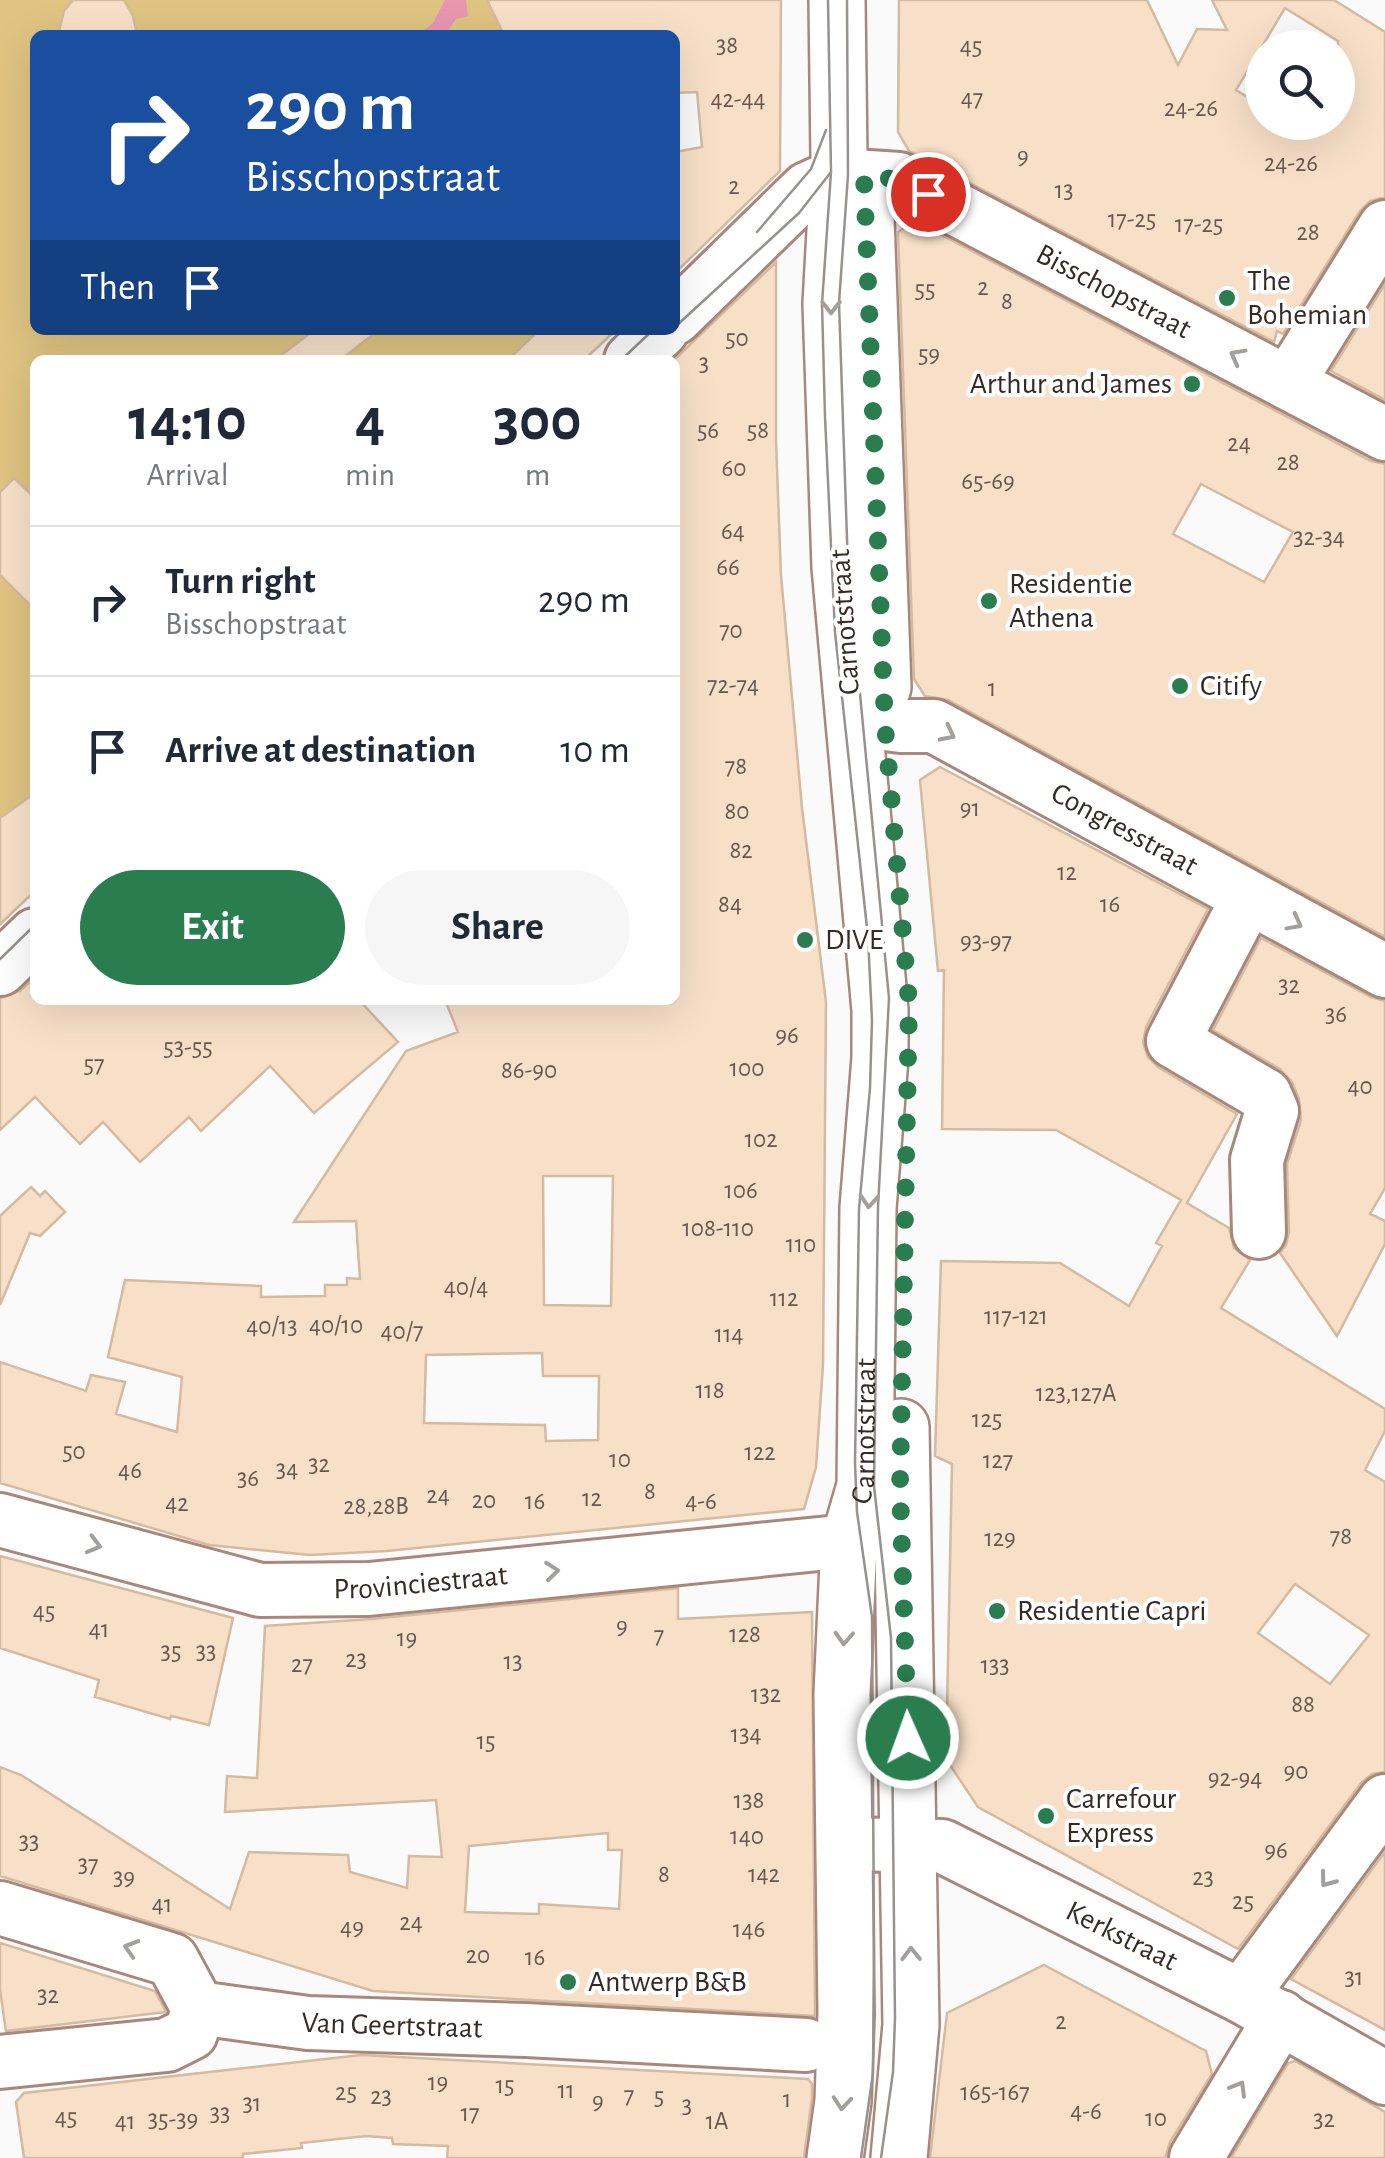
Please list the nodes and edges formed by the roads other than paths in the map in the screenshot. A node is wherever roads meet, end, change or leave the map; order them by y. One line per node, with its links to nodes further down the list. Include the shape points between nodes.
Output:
1 (838, 0): 3 (main road, Carnotstraat)
2 (865, 0): 3 (main road, Carnotstraat)
3 (851, 176): 5 (street, via 807,189); 8 (street, Bisschopstraat, one-way to 3, via 899,179); 10 (main road, Carnotstraat)
4 (1385, 227): 8 (street)
5 (680, 313)
6 (657, 335): 7 (street)
7 (636, 355)
8 (1288, 383): 9 (street, Bisschopstraat)
9 (1385, 434)
10 (869, 722): 11 (street, Congresstraat, one-way to 11, via 934,726); 17 (main road, Carnotstraat, via 909,1003); 18 (main road, Carnotstraat, one-way to 18, via 880,1042 868,1208 864,1486)
11 (1248, 898): 14 (street, Congresstraat, one-way to 14); 15 (street, via 1173,1040 1265,1095 1272,1112 1257,1160)
12 (30, 941): 13 (street)
13 (0, 969)
14 (1385, 971)
15 (1259, 1232)
16 (0, 1520): 18 (street, Provinciestraat, one-way to 18, via 260,1590 369,1590)
17 (902, 1533): 18 (street, Carnotstraat); 21 (main road, Carnotstraat)
18 (849, 1540): 20 (main road, Carnotstraat, one-way to 20)
19 (1385, 1801): 23 (street, one-way to 23)
20 (843, 1844): 21 (street, Kerkstraat); 28 (main road, Carnotstraat, one-way to 28, via 846,2014)
21 (911, 1844): 23 (street, Kerkstraat, via 942,1846); 29 (main road, Carnotstraat, one-way to 21, via 911,2025)
22 (0, 1908): 24 (street, one-way to 22, via 172,1960)
23 (1261, 2006): 27 (street, Kerkstraat); 30 (street, one-way to 23)
24 (198, 2008): 25 (street, Van Geertstraat, via 308,2023); 26 (street, via 191,2033 168,2046)
25 (806, 2045)
26 (0, 2062)
27 (1385, 2078)
28 (835, 2158)
29 (899, 2158)
30 (1196, 2158)

